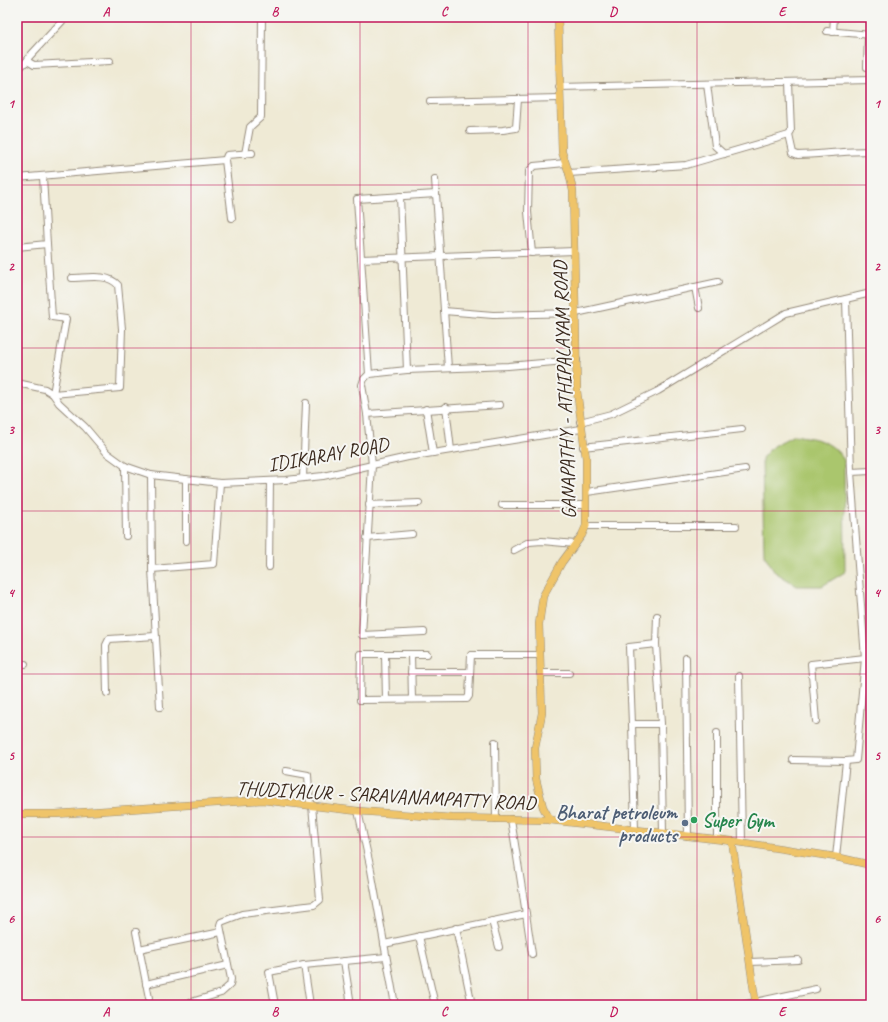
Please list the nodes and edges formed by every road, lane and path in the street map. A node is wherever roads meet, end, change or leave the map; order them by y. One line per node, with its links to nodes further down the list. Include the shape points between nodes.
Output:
1 (66, 17): 6 (street)
2 (262, 17): 21 (street, via 261,117 250,125)
3 (558, 17): 13 (main road, GANAPATHY - ATHIPALAYAM ROAD)
4 (834, 17): 5 (street, via 830,32)
5 (870, 35): 8 (street)
6 (27, 61): 7 (street, via 34,65); 9 (street)
7 (110, 61)
8 (867, 67)
9 (17, 70)
10 (871, 80): 11 (street)
11 (789, 82): 12 (street); 18 (street)
12 (707, 84): 13 (street); 22 (street, via 715,146)
13 (559, 87): 14 (main road, GANAPATHY - ATHIPALAYAM ROAD)
14 (560, 98): 15 (street); 24 (main road, GANAPATHY - ATHIPALAYAM ROAD, via 562,152)
15 (518, 99): 16 (street); 17 (street, via 516,128)
16 (430, 101)
17 (470, 130)
18 (789, 135): 19 (street, via 793,153 798,155); 22 (street)
19 (871, 152)
20 (252, 153): 21 (street)
21 (245, 154): 23 (street, via 227,155)
22 (724, 154): 25 (street, via 686,165)
23 (225, 160): 26 (street); 31 (street)
24 (565, 163): 25 (main road, GANAPATHY - ATHIPALAYAM ROAD); 35 (street, via 534,166 529,171 528,212)
25 (569, 173): 34 (main road, GANAPATHY - ATHIPALAYAM ROAD, via 573,191)
26 (42, 177): 27 (street); 32 (street)
27 (17, 178)
28 (435, 179): 29 (street)
29 (436, 194): 30 (street); 36 (street)
30 (400, 196): 37 (street); 38 (street, via 357,199)
31 (232, 218)
32 (47, 244): 33 (street); 52 (street, via 52,317 66,319)
33 (17, 247)
34 (574, 251): 35 (street); 46 (main road, GANAPATHY - ATHIPALAYAM ROAD)
35 (532, 253): 36 (street)
36 (440, 256): 37 (street); 45 (street)
37 (403, 258): 38 (street); 49 (street)
38 (361, 260): 50 (street)
39 (72, 278): 52 (street, via 112,279 118,285 122,329 121,385 116,390)
40 (718, 282): 41 (street)
41 (694, 287): 44 (street); 46 (street)
42 (871, 293): 43 (street, IDIKARAY ROAD)
43 (846, 299): 58 (street, IDIKARAY ROAD, via 786,313 742,337 658,391 611,414); 67 (street)
44 (699, 308)
45 (444, 311): 46 (street, via 494,315); 48 (street)
46 (576, 313): 47 (main road, GANAPATHY - ATHIPALAYAM ROAD)
47 (577, 360): 48 (street); 58 (main road, GANAPATHY - ATHIPALAYAM ROAD)
48 (448, 368): 49 (street)
49 (407, 370): 50 (street)
50 (369, 374): 57 (street, via 362,385)
51 (17, 383): 52 (street, IDIKARAY ROAD, via 45,389)
52 (53, 394): 64 (street, IDIKARAY ROAD, via 107,453)
53 (306, 403): 69 (street)
54 (500, 405): 55 (street)
55 (446, 407): 56 (street); 61 (street)
56 (426, 409): 57 (street); 62 (street)
57 (367, 414): 63 (street)
58 (581, 425): 60 (main road, GANAPATHY - ATHIPALAYAM ROAD); 61 (street, IDIKARAY ROAD)
59 (742, 429): 60 (street)
60 (583, 447): 73 (main road, GANAPATHY - ATHIPALAYAM ROAD, via 586,458)
61 (451, 450): 62 (street, IDIKARAY ROAD)
62 (433, 453): 63 (street, IDIKARAY ROAD)
63 (372, 465): 69 (street, IDIKARAY ROAD); 75 (street)
64 (126, 466): 68 (street, IDIKARAY ROAD); 81 (street)
65 (745, 469): 73 (street)
66 (871, 471): 67 (street)
67 (852, 472): 97 (street)
68 (151, 475): 70 (street, IDIKARAY ROAD); 87 (street)
69 (304, 478): 71 (street, IDIKARAY ROAD)
70 (186, 479): 72 (street, IDIKARAY ROAD); 83 (street)
71 (270, 481): 72 (street, IDIKARAY ROAD); 86 (street)
72 (220, 483): 87 (street, via 214,564)
73 (587, 492): 77 (main road, GANAPATHY - ATHIPALAYAM ROAD)
74 (419, 503): 75 (street)
75 (369, 505): 82 (street)
76 (502, 505): 77 (street)
77 (586, 505): 78 (main road, GANAPATHY - ATHIPALAYAM ROAD)
78 (586, 526): 79 (street); 84 (main road, GANAPATHY - ATHIPALAYAM ROAD)
79 (736, 526)
80 (412, 534): 82 (street)
81 (126, 536)
82 (367, 538): 89 (street, via 362,635)
83 (186, 542)
84 (576, 544): 85 (street, via 529,542); 95 (main road, GANAPATHY - ATHIPALAYAM ROAD, via 562,562 543,596 539,624)
85 (514, 550)
86 (269, 567)
87 (152, 569): 90 (street)
88 (657, 616): 91 (street)
89 (424, 632)
90 (155, 636): 105 (street, via 108,639); 108 (street)
91 (656, 644): 110 (street, via 629,647); 111 (street)
92 (385, 654): 93 (street); 107 (street); 107 (street, via 361,654 360,700)
93 (411, 654): 94 (street); 100 (street)
94 (427, 654)
95 (539, 655): 101 (street, via 471,655); 102 (main road, GANAPATHY - ATHIPALAYAM ROAD)
96 (686, 658): 125 (street)
97 (865, 658): 109 (street, via 811,664); 115 (street, via 856,760)
98 (17, 664): 99 (street)
99 (25, 664)
100 (411, 672): 101 (street); 106 (street)
101 (470, 672): 106 (street, via 469,698)
102 (540, 673): 103 (street); 122 (main road, GANAPATHY - ATHIPALAYAM ROAD, via 542,713 535,748 536,779 543,807)
103 (569, 673)
104 (739, 676): 128 (street)
105 (107, 693)
106 (412, 698): 107 (street)
107 (386, 699)
108 (160, 707)
109 (816, 721)
110 (632, 724): 111 (street); 123 (street)
111 (661, 724): 124 (street)
112 (717, 732): 126 (street)
113 (495, 742): 120 (street)
114 (792, 760): 115 (street)
115 (846, 761): 130 (street)
116 (286, 771): 117 (street, via 308,775)
117 (311, 805): 118 (main road, THUDIYALUR - SARAVANAMPATTY ROAD); 119 (main road, THUDIYALUR - SARAVANAMPATTY ROAD, via 262,800 56,814); 136 (street, via 320,900 314,905 242,914 221,922)
118 (358, 811): 120 (main road, THUDIYALUR - SARAVANAMPATTY ROAD); 138 (street)
119 (17, 814)
120 (496, 819): 121 (main road, THUDIYALUR - SARAVANAMPATTY ROAD)
121 (511, 819): 122 (main road, THUDIYALUR - SARAVANAMPATTY ROAD); 132 (street)
122 (550, 820): 123 (main road, THUDIYALUR - SARAVANAMPATTY ROAD)
123 (635, 830): 124 (main road, THUDIYALUR - SARAVANAMPATTY ROAD)
124 (663, 833): 125 (main road, THUDIYALUR - SARAVANAMPATTY ROAD)
125 (688, 836): 126 (main road, THUDIYALUR - SARAVANAMPATTY ROAD)
126 (717, 839): 127 (main road, THUDIYALUR - SARAVANAMPATTY ROAD)
127 (732, 841): 128 (main road, THUDIYALUR - SARAVANAMPATTY ROAD); 145 (main road)
128 (742, 842): 130 (main road, THUDIYALUR - SARAVANAMPATTY ROAD)
129 (871, 855): 131 (street)
130 (836, 857): 131 (main road, THUDIYALUR - SARAVANAMPATTY ROAD)
131 (870, 865)
132 (526, 914): 133 (street); 141 (street)
133 (492, 921): 134 (street); 139 (street)
134 (456, 928): 137 (street); 158 (street)
135 (136, 932): 140 (street)
136 (221, 932): 140 (street); 146 (street)
137 (419, 936): 138 (street); 157 (street)
138 (384, 944): 142 (street)
139 (499, 948)
140 (139, 949): 148 (street)
141 (532, 954)
142 (386, 957): 144 (street); 156 (street)
143 (798, 960): 145 (street)
144 (344, 962): 147 (street); 155 (street)
145 (750, 962): 152 (main road)
146 (228, 965): 148 (street); 151 (street, via 231,979 229,988)
147 (304, 965): 153 (street, via 269,972); 154 (street)
148 (146, 984): 150 (street)
149 (816, 989): 152 (street)
150 (149, 998)
151 (188, 1003)
152 (756, 1004): 159 (street)
153 (275, 1005)
154 (310, 1005)
155 (351, 1005)
156 (394, 1005)
157 (435, 1005)
158 (472, 1005)
159 (741, 1005)

